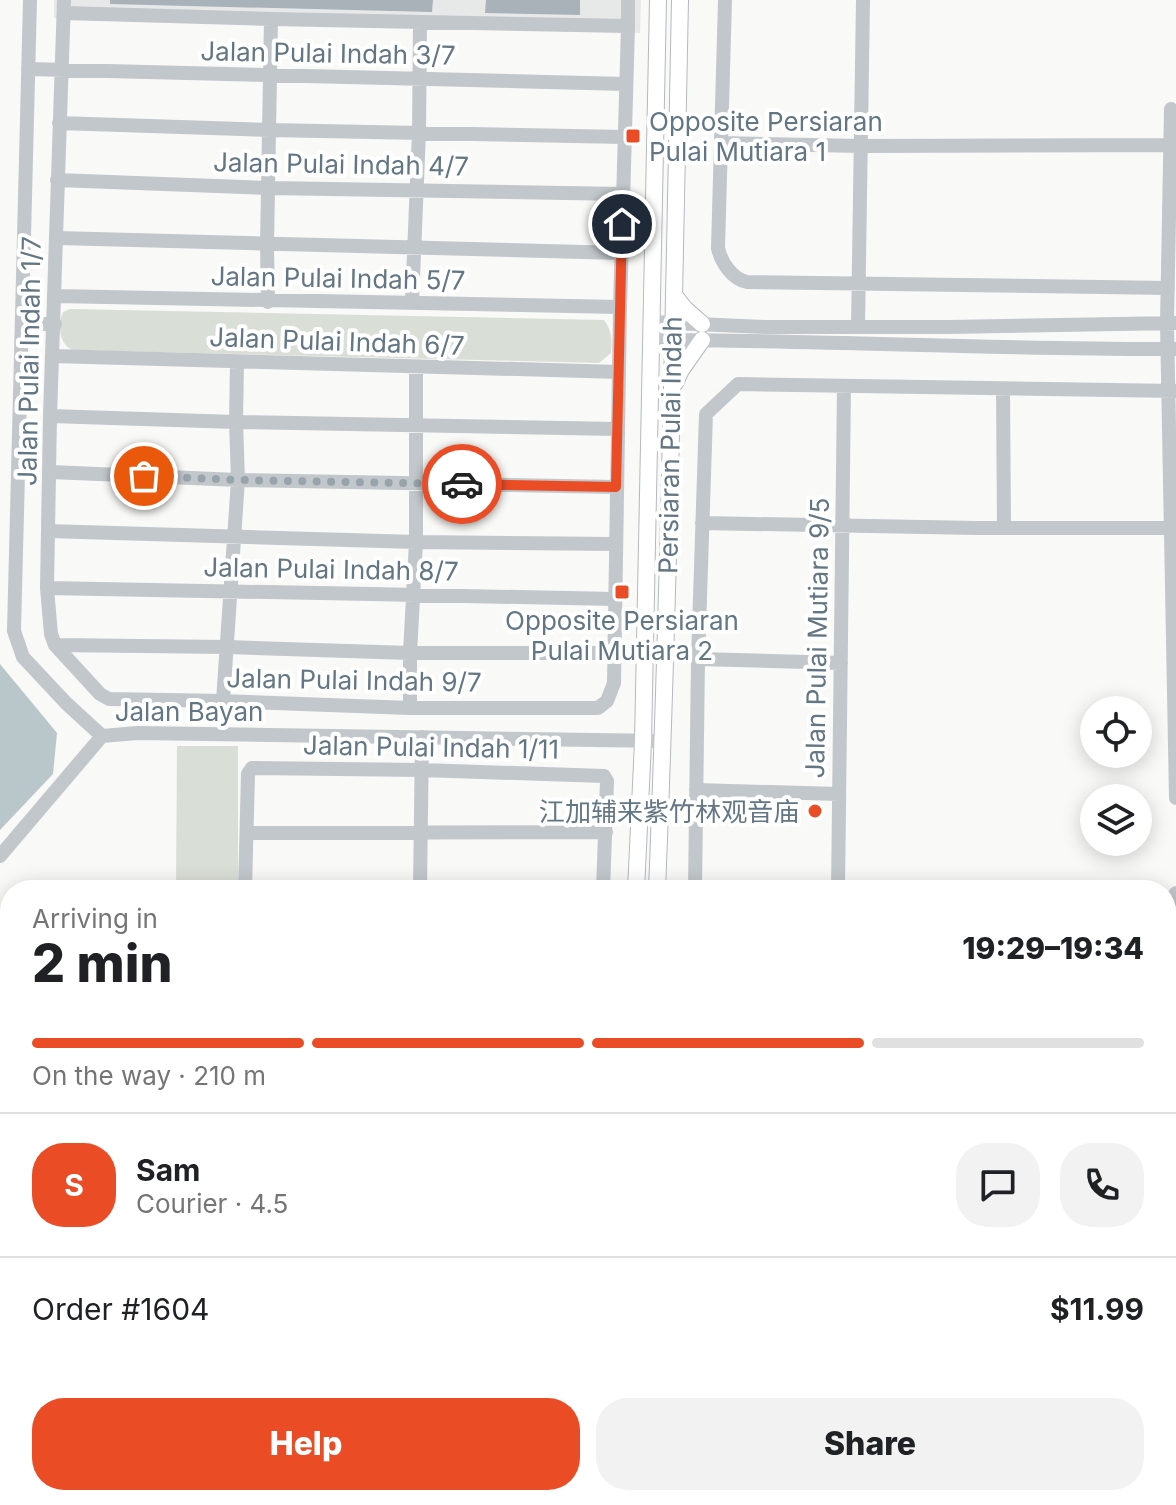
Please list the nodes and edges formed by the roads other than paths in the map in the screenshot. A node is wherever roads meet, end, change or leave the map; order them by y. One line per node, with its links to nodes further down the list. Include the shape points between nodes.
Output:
1 (30, 0): 11 (street, Jalan Bayan)
2 (628, 0): 10 (street)
3 (680, 0): 34 (main road, Persiaran Pulai Indah)
4 (725, 0): 21 (street)
5 (863, 0): 23 (street)
6 (657, 3): 39 (main road, Persiaran Pulai Indah)
7 (64, 6): 8 (street); 12 (street, Jalan Pulai Indah 1/7)
8 (271, 19): 9 (street); 13 (street)
9 (420, 22): 10 (street); 14 (street)
10 (628, 26): 15 (street)
11 (28, 69): 12 (street, Jalan Pulai Indah 3/7); 42 (street, Jalan Bayan)
12 (61, 70): 13 (street, Jalan Pulai Indah 3/7); 17 (street, Jalan Pulai Indah 1/7)
13 (271, 76): 14 (street, Jalan Pulai Indah 3/7); 18 (street)
14 (418, 78): 15 (street, Jalan Pulai Indah 3/7); 19 (street)
15 (626, 84): 20 (street)
16 (1171, 109): 22 (street)
17 (59, 123): 18 (street); 24 (street, Jalan Pulai Indah 1/7)
18 (269, 130): 19 (street); 25 (street)
19 (419, 132): 20 (street); 26 (street)
20 (625, 137): 27 (street)
21 (721, 143): 23 (street); 32 (street, via 718,248 737,280)
22 (1170, 145): 23 (street); 33 (street)
23 (861, 146): 32 (street)
24 (57, 180): 25 (street, Jalan Pulai Indah 4/7); 28 (street, Jalan Pulai Indah 1/7)
25 (269, 188): 26 (street, Jalan Pulai Indah 4/7); 29 (street)
26 (416, 190): 27 (street, Jalan Pulai Indah 4/7); 30 (street)
27 (623, 194): 31 (street)
28 (57, 238): 29 (street); 35 (street, Jalan Pulai Indah 1/7)
29 (267, 245): 30 (street); 36 (street)
30 (415, 248): 31 (street); 37 (street)
31 (621, 253): 38 (street)
32 (859, 284): 33 (street); 44 (street)
33 (1168, 288): 41 (street)
34 (674, 295): 40 (main road, Persiaran Pulai Indah); 45 (main road)
35 (56, 296): 36 (street, Jalan Pulai Indah 5/7); 43 (street, Jalan Pulai Indah 1/7)
36 (268, 302): 37 (street, Jalan Pulai Indah 5/7)
37 (412, 303): 38 (street, Jalan Pulai Indah 5/7)
38 (620, 307): 52 (street)
39 (651, 322): 40 (street); 46 (main road, Persiaran Pulai Indah)
40 (673, 323): 45 (street); 47 (main road, Persiaran Pulai Indah)
41 (1172, 323): 44 (street); 48 (street)
42 (23, 324): 43 (street); 85 (street, Jalan Bayan, via 14,631 23,657)
43 (55, 324): 49 (street, Jalan Pulai Indah 1/7)
44 (858, 327): 45 (street)
45 (702, 332): 47 (street); 48 (street, via 955,347); 54 (main road)
46 (651, 340): 47 (street); 88 (main road, Persiaran Pulai Indah)
47 (674, 340): 54 (main road, Persiaran Pulai Indah)
48 (1172, 349): 56 (street)
49 (53, 356): 50 (street, Jalan Pulai Indah 6/7); 57 (street, Jalan Pulai Indah 1/7)
50 (237, 362): 51 (street, Jalan Pulai Indah 6/7); 58 (street)
51 (416, 367): 52 (street, Jalan Pulai Indah 6/7); 59 (street)
52 (619, 372): 60 (street)
53 (844, 386): 55 (street); 65 (street, via 738,384 706,414); 66 (street, Jalan Pulai Mutiara 9/5)
54 (672, 389): 87 (main road, Persiaran Pulai Indah)
55 (1003, 389): 56 (street); 67 (street)
56 (1172, 391): 68 (street)
57 (50, 416): 58 (street); 61 (street, Jalan Pulai Indah 1/7)
58 (236, 422): 59 (street); 62 (street)
59 (417, 425): 60 (street); 63 (street)
60 (618, 429): 64 (street)
61 (51, 472): 62 (street); 69 (street, Jalan Pulai Indah 1/7)
62 (238, 480): 63 (street); 70 (street)
63 (416, 483): 64 (street); 71 (street)
64 (616, 487): 72 (street)
65 (702, 523): 66 (street); 81 (street)
66 (843, 524): 67 (street); 82 (street, Jalan Pulai Mutiara 9/5)
67 (1004, 528): 68 (street)
68 (1171, 528): 92 (street)
69 (48, 531): 70 (street); 73 (street, Jalan Pulai Indah 1/7)
70 (234, 537): 71 (street); 74 (street)
71 (416, 542): 72 (street); 75 (street)
72 (615, 544): 76 (street)
73 (47, 588): 74 (street, Jalan Pulai Indah 8/7); 77 (street, Jalan Pulai Indah 1/7)
74 (231, 590): 75 (street, Jalan Pulai Indah 8/7); 78 (street)
75 (413, 595): 76 (street, Jalan Pulai Indah 8/7); 79 (street)
76 (614, 599): 80 (street)
77 (55, 645): 78 (street); 83 (street, Jalan Pulai Indah 9/7, via 109,699)
78 (227, 647): 79 (street); 83 (street)
79 (410, 653): 80 (street); 84 (street)
80 (615, 653): 84 (street, Jalan Pulai Indah 9/7, via 614,683 598,708)
81 (698, 659): 82 (street); 90 (street)
82 (841, 663): 91 (street, Jalan Pulai Mutiara 9/5)
83 (223, 701): 84 (street, Jalan Pulai Indah 9/7)
84 (410, 708)
85 (102, 736): 86 (street, Jalan Bayan); 96 (street)
86 (422, 737): 88 (street, Jalan Bayan); 89 (street)
87 (663, 741): 88 (street, Jalan Bayan); 101 (main road, Persiaran Pulai Indah)
88 (643, 742): 100 (main road, Persiaran Pulai Indah)
89 (421, 770): 93 (street, Jalan Pulai Indah 1/11, via 600,775 607,781); 94 (street, Jalan Pulai Indah 1/11, via 252,768); 95 (street)
90 (696, 790): 91 (street); 102 (street)
91 (839, 794): 103 (street, Jalan Pulai Mutiara 9/5)
92 (1176, 798)
93 (606, 832): 95 (street); 99 (street)
94 (247, 833): 95 (street); 97 (street)
95 (420, 834): 98 (street)
96 (0, 856)
97 (245, 880)
98 (420, 880)
99 (604, 880)
100 (636, 880)
101 (657, 880)
102 (695, 880)
103 (838, 880)

